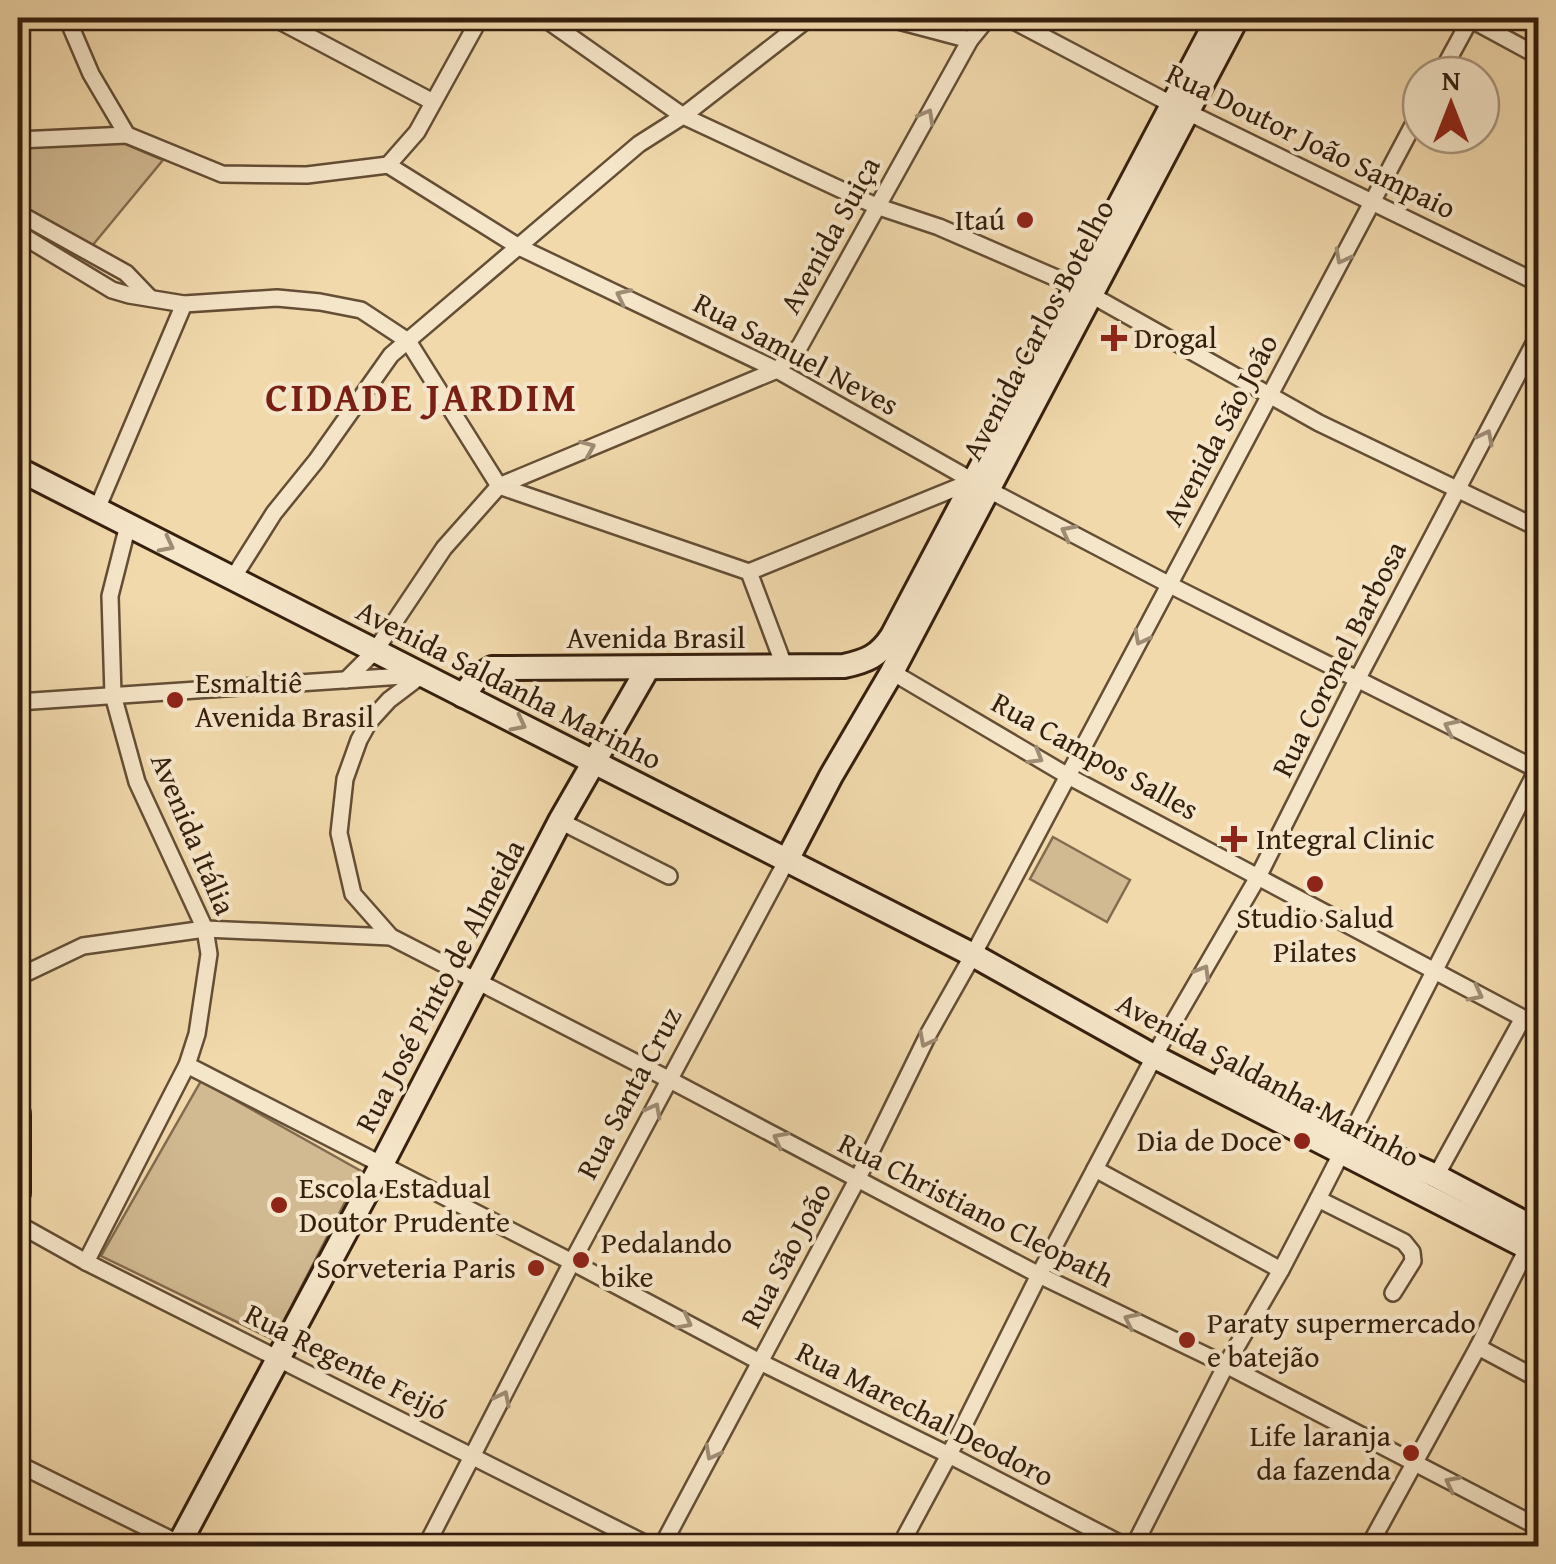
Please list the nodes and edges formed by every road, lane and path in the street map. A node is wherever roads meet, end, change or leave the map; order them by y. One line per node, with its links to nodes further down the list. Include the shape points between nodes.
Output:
1 (67, 18): 18 (street)
2 (274, 18): 15 (street)
3 (480, 18): 15 (street)
4 (809, 18): 17 (street)
5 (887, 18): 12 (street)
6 (988, 18): 12 (street, Avenida Suiça)
7 (1008, 18): 16 (street, Rua Doutor João Sampaio)
8 (1218, 18): 16 (main road, Avenida Carlos Botelho)
9 (1238, 18): 16 (main road, Avenida Carlos Botelho)
10 (1470, 18): 13 (street); 14 (street)
11 (552, 19): 17 (street)
12 (970, 40): 23 (street, Avenida Suiça, one-way to 12)
13 (1451, 55)
14 (1538, 56)
15 (433, 102): 21 (street)
16 (1180, 108): 22 (street, Rua Doutor João Sampaio); 28 (main road, Avenida Carlos Botelho)
17 (683, 116): 23 (street); 26 (street, via 639,144)
18 (127, 136): 19 (street); 21 (street, via 222,174)
19 (18, 140)
20 (1401, 146): 22 (street, Avenida São João)
21 (388, 165): 26 (street, Rua Samuel Neves)
22 (1370, 203): 27 (street, Rua Doutor João Sampaio); 34 (street, Avenida São João, one-way to 34)
23 (876, 206): 28 (street, via 939,226); 33 (street, Avenida Suiça, via 800,346)
24 (18, 212): 29 (street, via 126,274)
25 (18, 234): 29 (street, via 112,290)
26 (519, 246): 32 (street); 33 (street, Rua Samuel Neves, one-way to 26)
27 (1538, 283)
28 (1084, 291): 34 (street); 36 (main road, Avenida Carlos Botelho)
29 (150, 298): 30 (street)
30 (184, 304): 32 (street, via 320,302 361,310); 39 (street)
31 (1538, 336): 38 (street, Rua Coronel Barbosa, one-way to 31)
32 (408, 341): 37 (street); 43 (street, via 358,398)
33 (778, 370): 36 (street, Rua Samuel Neves); 37 (street, Avenida Suiça, one-way to 33)
34 (1269, 394): 38 (street); 44 (street, Avenida São João)
35 (18, 469): 39 (main road, Avenida Saldanha Marinho)
36 (980, 485): 42 (street); 44 (street, Rua Samuel Neves, one-way to 36); 45 (main road, Avenida Carlos Botelho); 52 (main road, Avenida Carlos Botelho)
37 (499, 486): 42 (street); 46 (street, via 444,548)
38 (1459, 489): 41 (street); 53 (street, Rua Coronel Barbosa)
39 (97, 509): 40 (main road, Avenida Saldanha Marinho)
40 (128, 525): 43 (main road, Avenida Saldanha Marinho, one-way to 43); 54 (street, Avenida Itália, via 110,596)
41 (1538, 528)
42 (749, 572): 49 (street)
43 (233, 578): 46 (main road, Avenida Saldanha Marinho)
44 (1170, 584): 53 (street, Rua Samuel Neves); 59 (street, Avenida São João, one-way to 59)
45 (892, 636): 47 (main road, via 876,656); 52 (main road)
46 (375, 651): 50 (main road, Avenida Saldanha Marinho); 51 (street)
47 (861, 662): 49 (main road, Avenida Brasil); 52 (main road)
48 (648, 668): 49 (main road, Avenida Brasil); 55 (main road, Avenida Brasil, via 492,668); 57 (main road, Rua José Pinto de Almeida)
49 (785, 668)
50 (422, 675): 51 (street); 55 (main road, Avenida Saldanha Marinho); 65 (street, via 370,722 345,778 339,833 354,894)
51 (346, 680): 54 (street)
52 (887, 680): 59 (street, Rua Campos Salles, one-way to 59); 61 (main road, Rua Santa Cruz)
53 (1357, 680): 58 (street, Rua Samuel Neves, one-way to 53); 63 (street, Rua Coronel Barbosa)
54 (113, 696): 56 (street); 64 (street, Avenida Itália, via 138,782)
55 (464, 696): 57 (main road, Avenida Saldanha Marinho, one-way to 57)
56 (18, 702)
57 (594, 762): 60 (main road, Rua José Pinto de Almeida); 61 (main road, Avenida Saldanha Marinho)
58 (1538, 769): 67 (street)
59 (1068, 776): 63 (street, Rua Campos Salles); 66 (street, Rua São João)
60 (560, 821): 62 (street); 69 (main road, Rua José Pinto de Almeida)
61 (786, 860): 66 (main road, Avenida Saldanha Marinho); 74 (street, Rua Santa Cruz)
62 (669, 876)
63 (1258, 876): 67 (street, Rua Campos Salles); 72 (street, Rua Coronel Barbosa, one-way to 63)
64 (205, 929): 65 (street); 68 (street, via 83,946); 73 (street, Avenida Itália, via 209,954)
65 (391, 937): 69 (street, Rua Christiano Cleopath)
66 (973, 955): 72 (main road, Avenida Saldanha Marinho); 80 (street, Rua São João, one-way to 80)
67 (1436, 972): 70 (street, Rua Campos Salles, one-way to 70); 76 (street)
68 (18, 977)
69 (477, 982): 74 (street, Rua Christiano Cleopath); 77 (main road, Rua José Pinto de Almeida)
70 (1523, 1018): 71 (street, Rua Campos Salles); 79 (street)
71 (1538, 1026)
72 (1158, 1050): 76 (main road, Avenida Saldanha Marinho); 78 (street, Rua Coronel Barbosa)
73 (187, 1065): 77 (street, Rua Marechal Deodoro); 85 (street, Avenida Itália)
74 (670, 1080): 80 (street, Rua Christiano Cleopath, one-way to 74); 86 (street, Rua Santa Cruz, one-way to 74)
75 (18, 1114): 81 (main road)
76 (1345, 1145): 79 (main road, Avenida Saldanha Marinho); 82 (street); 84 (main road, Avenida Saldanha Marinho)
77 (381, 1166): 86 (street, Rua Marechal Deodoro); 91 (main road, Rua José Pinto de Almeida)
78 (1095, 1169): 87 (street); 88 (street, Rua Coronel Barbosa)
79 (1436, 1176): 84 (main road, Avenida Saldanha Marinho)
80 (857, 1180): 88 (street, Rua Christiano Cleopath); 92 (street, Rua São João)
81 (18, 1193)
82 (1318, 1199): 87 (street); 89 (street, via 1412,1252)
83 (18, 1224): 85 (street, Rua Regente Feijó)
84 (1536, 1238): 90 (street)
85 (86, 1262): 91 (street, Rua Regente Feijó)
86 (572, 1262): 92 (street, Rua Marechal Deodoro, one-way to 92); 96 (street, Rua Santa Cruz, one-way to 86)
87 (1281, 1270): 93 (street)
88 (1038, 1276): 93 (street, Rua Christiano Cleopath, one-way to 88); 95 (street, Rua Coronel Barbosa)
89 (1393, 1294)
90 (1478, 1348): 94 (street); 97 (street)
91 (279, 1358): 96 (street, Rua Regente Feijó); 100 (main road, Rua José Pinto de Almeida)
92 (760, 1362): 95 (street, Rua Marechal Deodoro); 103 (street, Rua São João, one-way to 103)
93 (1226, 1365): 97 (street, Rua Christiano Cleopath); 106 (street)
94 (1538, 1379)
95 (949, 1455): 104 (street, Rua Coronel Barbosa); 105 (street, Rua Marechal Deodoro)
96 (473, 1457): 101 (street, Rua Santa Cruz); 102 (street, Rua Regente Feijó)
97 (1414, 1463): 99 (street, Rua Christiano Cleopath, one-way to 97); 107 (street)
98 (18, 1464): 100 (street)
99 (1538, 1527)
100 (181, 1546)
101 (426, 1546)
102 (650, 1546)
103 (662, 1546)
104 (900, 1546)
105 (1125, 1546)
106 (1134, 1546)
107 (1368, 1546)

